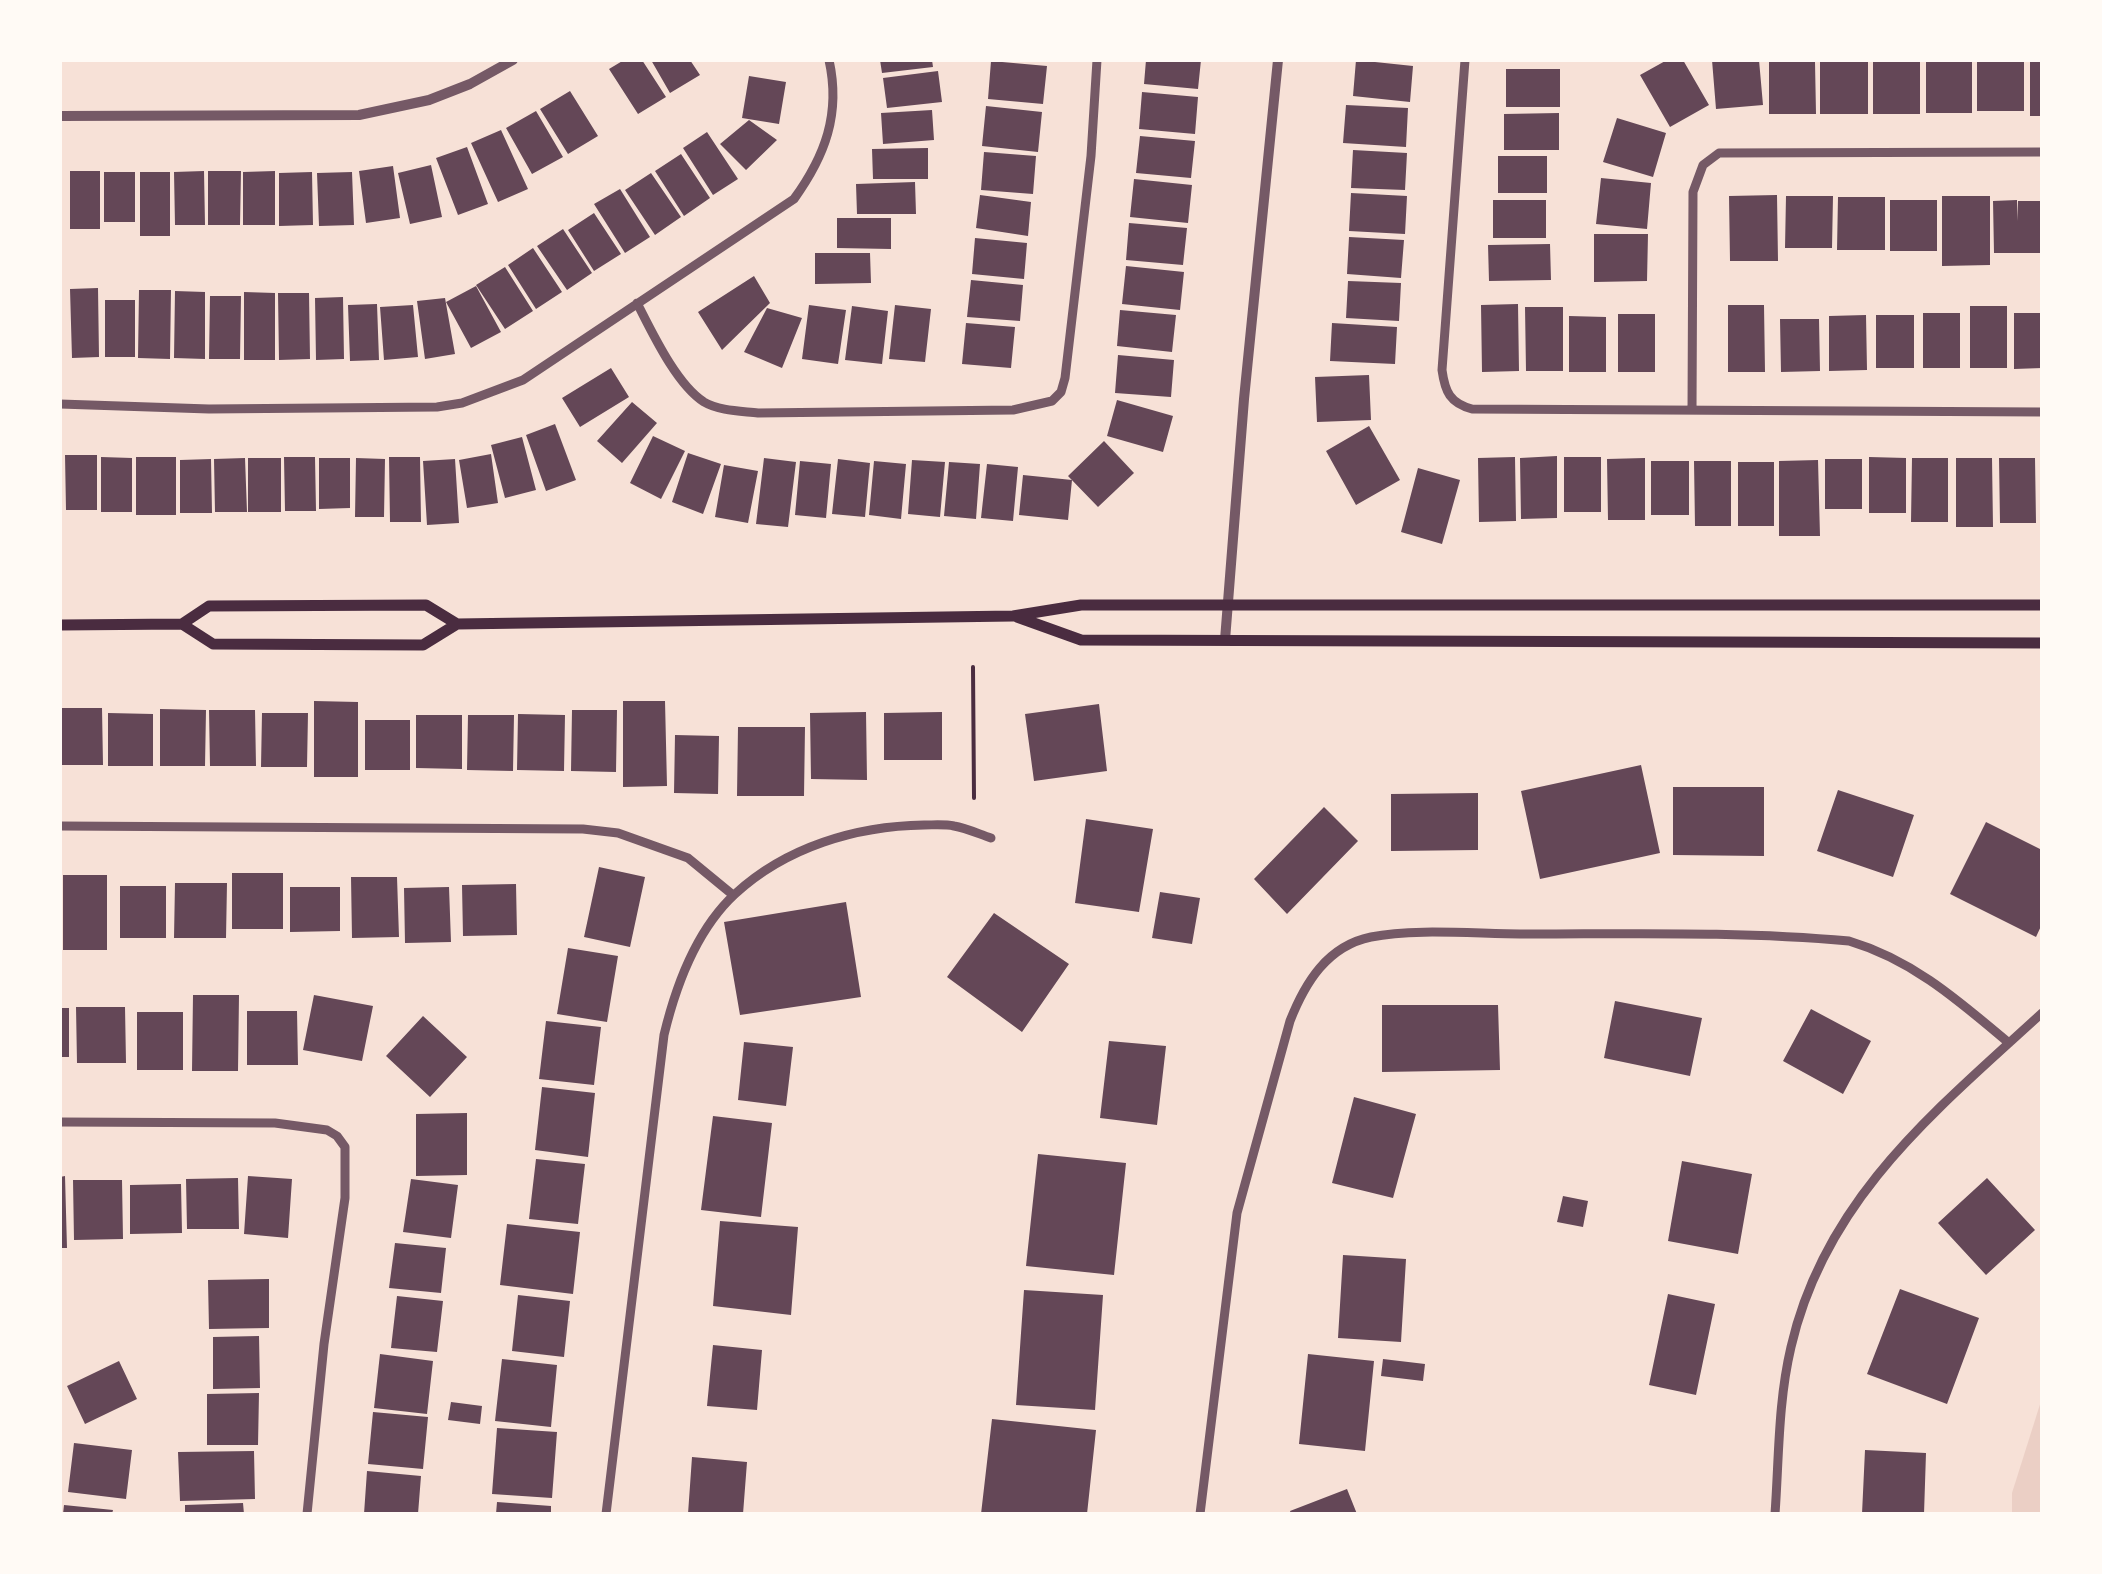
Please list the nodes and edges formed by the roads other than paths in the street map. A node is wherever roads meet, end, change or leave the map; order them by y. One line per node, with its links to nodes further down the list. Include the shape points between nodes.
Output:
1 (513, 60): 6 (street, via 430,100 359,114)
2 (828, 60): 8 (street, via 830,130 794,200)
3 (1098, 60): 8 (street, via 1068,358 1061,392 1052,401 1013,410 727,409 705,402 686,385)
4 (1278, 60): 12 (street)
5 (1465, 60): 10 (street, via 1444,391 1472,409)
6 (60, 116)
7 (2042, 152): 10 (street, via 1719,153 1703,165 1693,192)
8 (637, 303): 9 (street, via 523,380 437,408)
9 (60, 404)
10 (1692, 410): 11 (street)
11 (2042, 412)
12 (1228, 605): 13 (main road); 14 (main road, via 1081,605); 18 (street)
13 (2042, 605)
14 (1013, 616): 16 (main road); 18 (main road, via 1081,640)
15 (182, 624): 16 (main road, via 209,606 426,606); 16 (main road, via 213,644 423,645); 17 (main road)
16 (457, 624)
17 (60, 625)
18 (1225, 640): 19 (main road)
19 (2042, 643)
20 (60, 826): 22 (street, via 584,828 688,858)
21 (990, 838): 22 (street, via 952,825 853,832 811,846)
22 (734, 895): 27 (street, via 674,991 664,1035)
23 (2042, 1012): 24 (street)
24 (2009, 1043): 28 (street, via 1918,970 1850,940 1427,934 1369,937 1342,950 1318,967 1290,1020 1237,1214); 29 (street, via 1867,1185 1818,1266 1782,1395)
25 (60, 1122): 26 (street, via 290,1124 327,1130 345,1148 345,1198)
26 (307, 1514)
27 (606, 1514)
28 (1200, 1514)
29 (1776, 1514)

